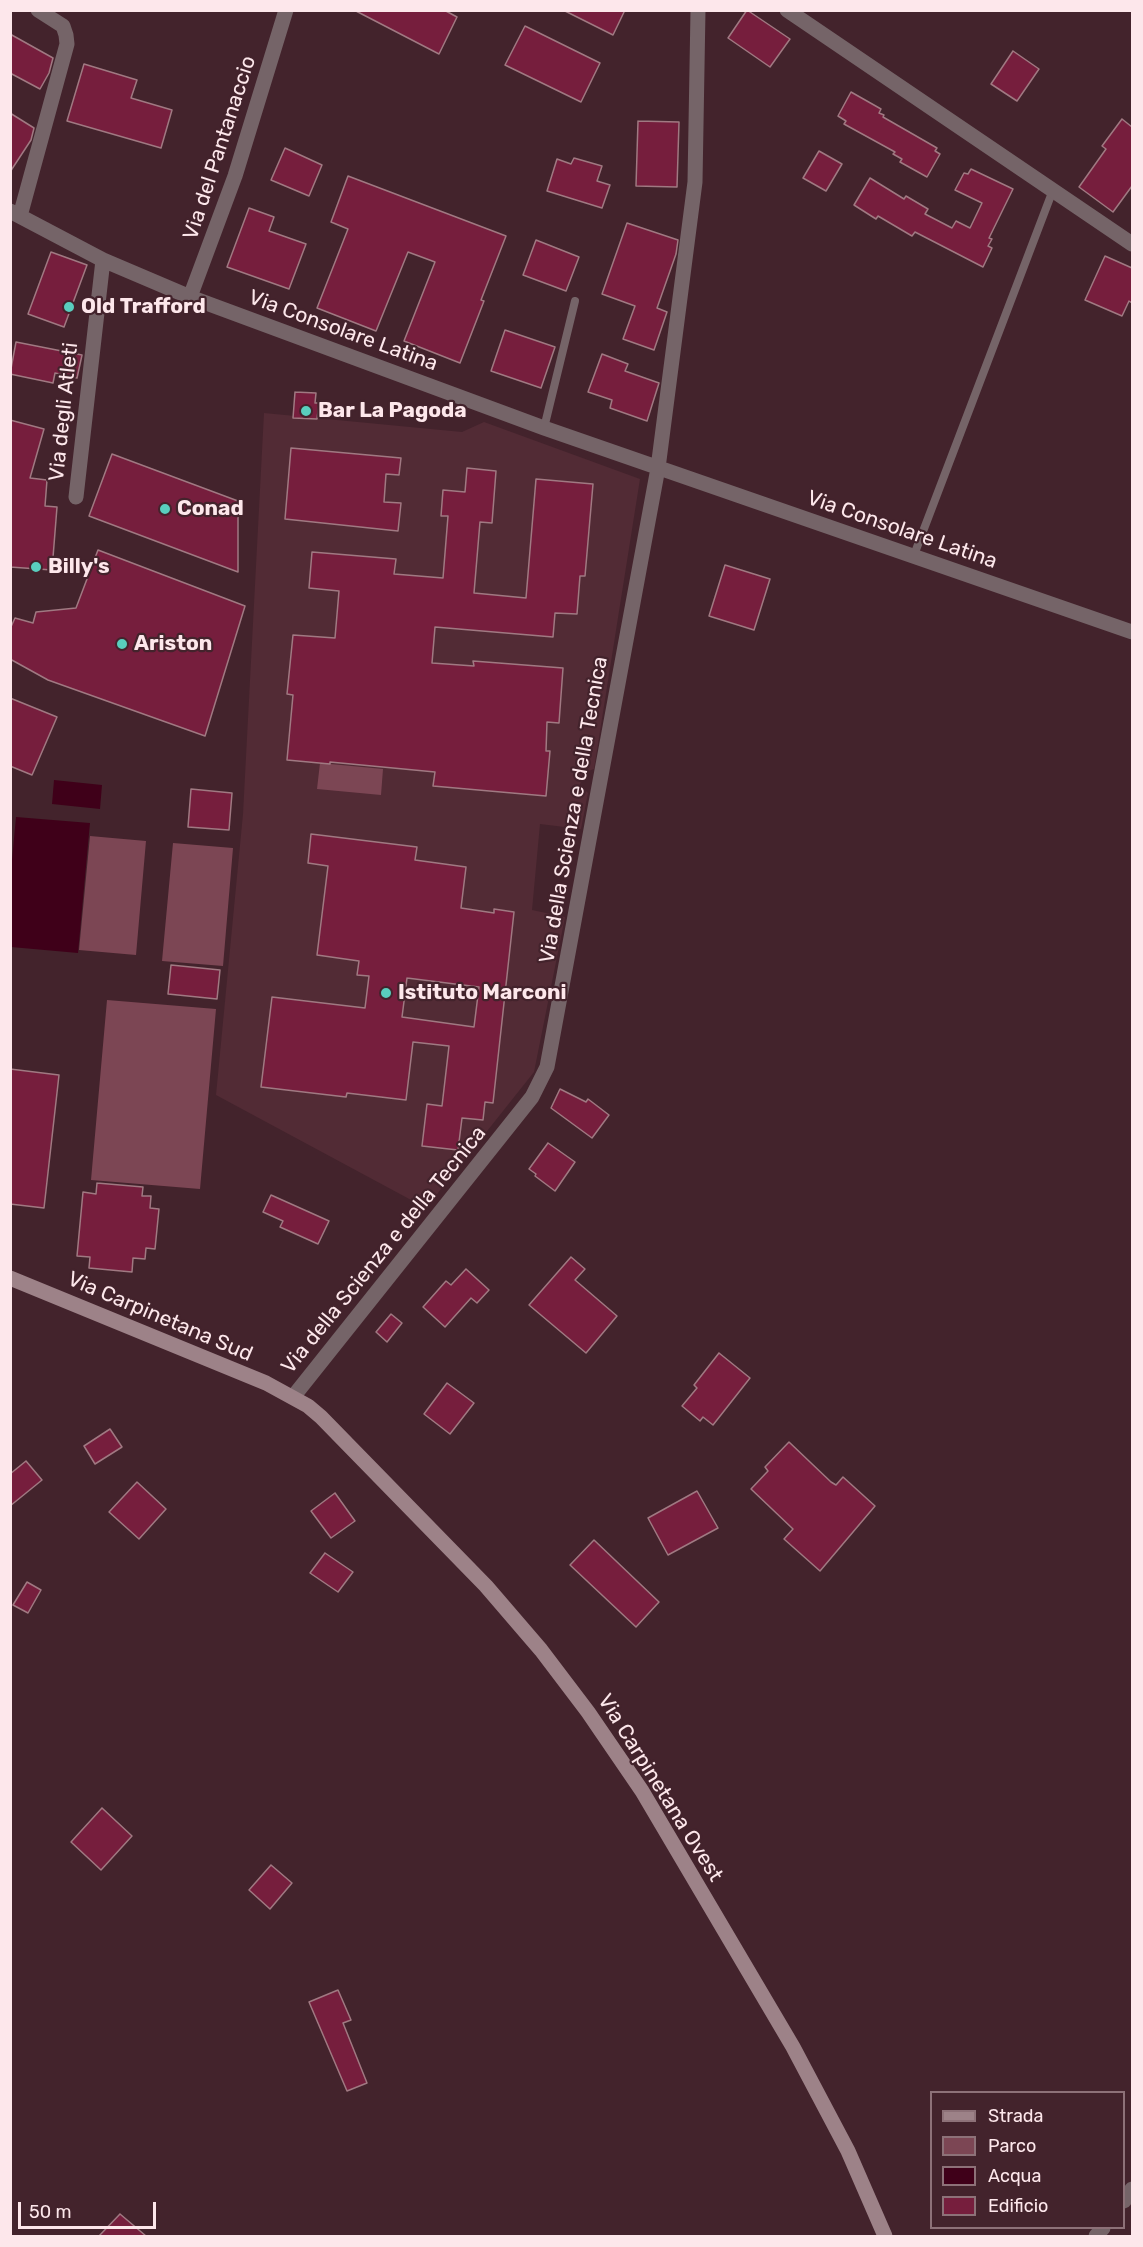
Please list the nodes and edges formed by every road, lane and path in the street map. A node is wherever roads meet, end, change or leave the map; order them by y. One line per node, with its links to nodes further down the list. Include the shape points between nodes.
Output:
1 (38, 10): 6 (street, Via Consolare Latina, via 63,26 67,44)
2 (286, 10): 9 (street, Via del Pantanaccio, via 235,176)
3 (698, 10): 12 (street, via 695,182)
4 (787, 10): 5 (street)
5 (1053, 190): 7 (street); 14 (lane)
6 (15, 213): 8 (street, Via Consolare Latina)
7 (1132, 244)
8 (103, 260): 9 (street, Via Consolare Latina); 13 (street, Via degli Atleti)
9 (190, 297): 11 (street, Via Consolare Latina)
10 (575, 301): 11 (lane)
11 (544, 428): 12 (street, Via Consolare Latina)
12 (658, 468): 14 (street, Via Consolare Latina); 17 (street, Via della Scienza e della Tecnica, via 551,1052 538,1089)
13 (76, 497)
14 (914, 555): 15 (street, Via Consolare Latina)
15 (1132, 632)
16 (10, 1278): 17 (main road, Via Carpinetana Sud)
17 (293, 1397): 18 (main road, Via Carpinetana Ovest, via 321,1417 486,1586 541,1650 612,1744 793,2047 848,2151)
18 (885, 2236)

